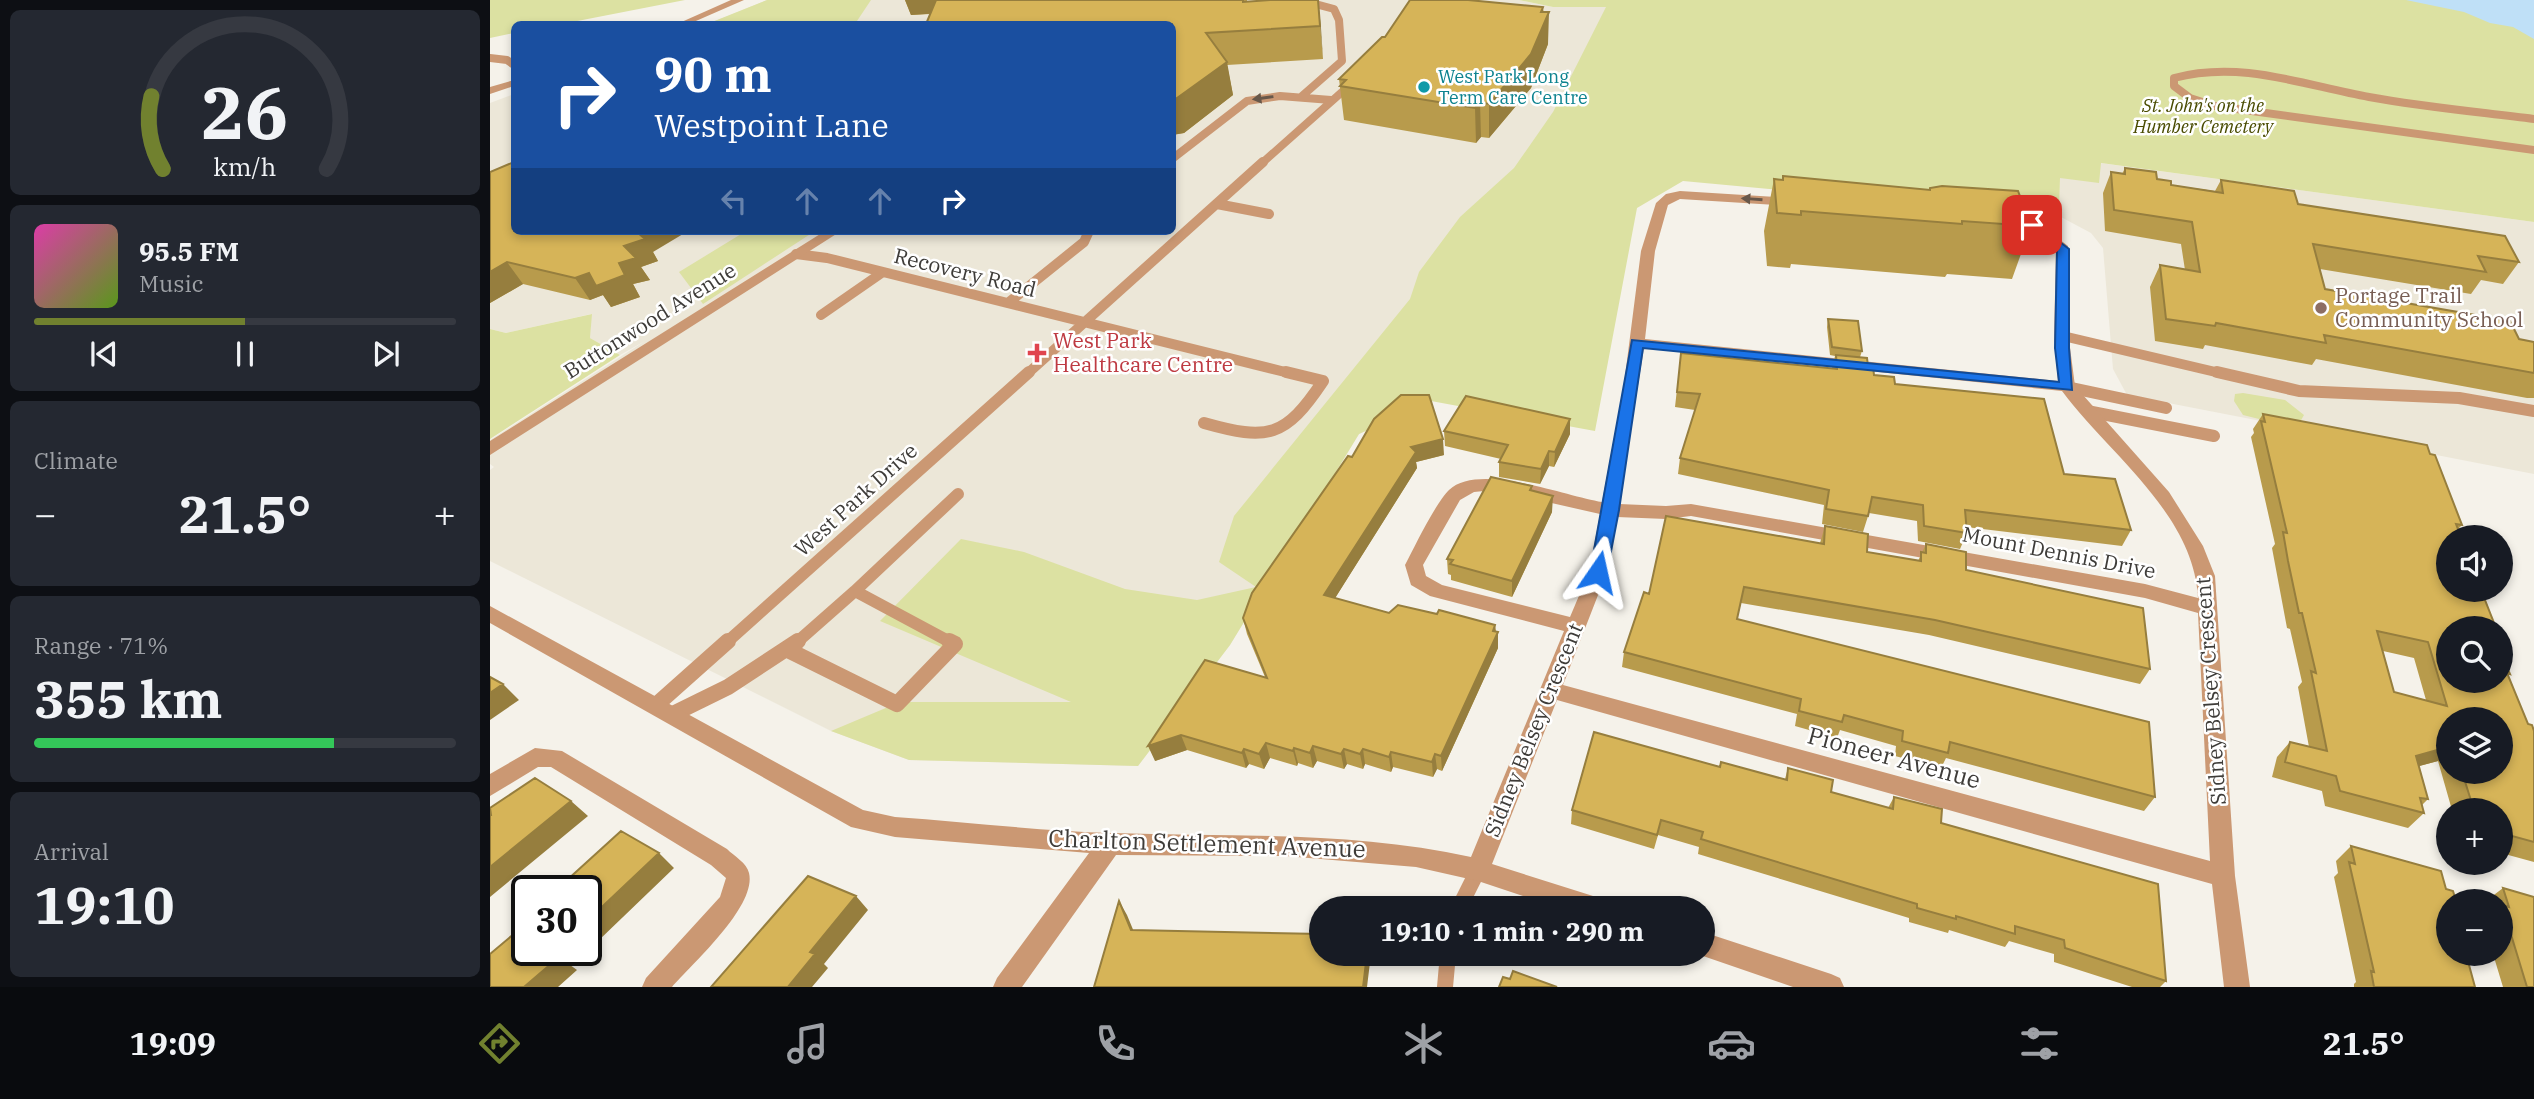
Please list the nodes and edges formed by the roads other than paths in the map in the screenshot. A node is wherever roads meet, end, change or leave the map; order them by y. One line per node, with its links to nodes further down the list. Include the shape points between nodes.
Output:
1 (739, 0): 3 (street)
2 (1300, 0): 9 (lane, via 1334,9 1342,61)
3 (689, 21)
4 (490, 58): 5 (lane)
5 (511, 63)
6 (1357, 80): 10 (lane)
7 (511, 86): 8 (street)
8 (490, 91)
9 (1302, 96): 10 (lane); 13 (lane, one-way to 13, via 1247,101)
10 (1331, 100): 15 (lane, West Park Drive)
11 (2534, 118): 12 (lane, via 2414,104 2251,74 2215,71 2174,78 2181,93 2215,106)
12 (2534, 150)
13 (1176, 156)
14 (1807, 203): 26 (street, Sidney Belsey Crescent, one-way to 26, via 1681,195 1662,203 1647,251)
15 (1217, 204): 16 (lane); 24 (lane, West Park Drive)
16 (1269, 214)
17 (1998, 218): 25 (street, via 2032,225 2063,249)
18 (827, 235): 20 (street, Buttonwood Avenue)
19 (1087, 235): 22 (lane)
20 (796, 254): 21 (lane, Recovery Road); 33 (street, Buttonwood Avenue)
21 (883, 272): 22 (lane, Recovery Road); 23 (lane)
22 (1008, 303): 24 (lane, Recovery Road)
23 (821, 315)
24 (1083, 322): 31 (lane, Recovery Road, via 1323,380 1307,406 1283,426 1254,435); 42 (lane, West Park Drive)
25 (2063, 336): 27 (street); 30 (lane, via 2299,391 2459,398)
26 (1637, 343): 27 (street); 35 (street, Sidney Belsey Crescent)
27 (2067, 387): 28 (lane); 29 (street, Sidney Belsey Crescent)
28 (2166, 408)
29 (2087, 411): 32 (lane); 37 (street, Sidney Belsey Crescent, via 2157,489 2195,544 2206,576)
30 (2534, 411)
31 (1204, 423)
32 (2214, 436)
33 (490, 449)
34 (958, 494): 36 (lane)
35 (1611, 510): 37 (street, Mount Dennis Drive, via 1664,515 1691,510 2145,591); 39 (street, Sidney Belsey Crescent, via 1598,572); 39 (street, Mount Dennis Drive, via 1477,484 1454,496 1415,565 1415,575 1427,587)
36 (855, 591): 40 (lane); 40 (lane, via 956,645 897,704)
37 (2208, 608): 46 (street, Sidney Belsey Crescent)
38 (490, 614): 42 (street, Charlton Settlement Avenue)
39 (1576, 626): 41 (street, Sidney Belsey Crescent)
40 (788, 650): 42 (lane, via 728,687)
41 (1551, 690): 45 (street, Sidney Belsey Crescent); 46 (street, Pioneer Avenue)
42 (663, 711): 44 (street, Charlton Settlement Avenue, via 859,820)
43 (490, 786): 52 (street, via 535,758 554,758 719,857 738,874 730,905)
44 (1110, 845): 45 (street, Charlton Settlement Avenue, via 1360,850); 53 (street)
45 (1478, 870): 47 (lane); 48 (street, Charlton Settlement Avenue)
46 (2223, 876): 55 (street, Sidney Belsey Crescent)
47 (1465, 896)
48 (1557, 896)
49 (1715, 948): 51 (street)
50 (1447, 966): 54 (lane)
51 (1820, 985)
52 (655, 987)
53 (1006, 987)
54 (1446, 987)
55 (2236, 987)

